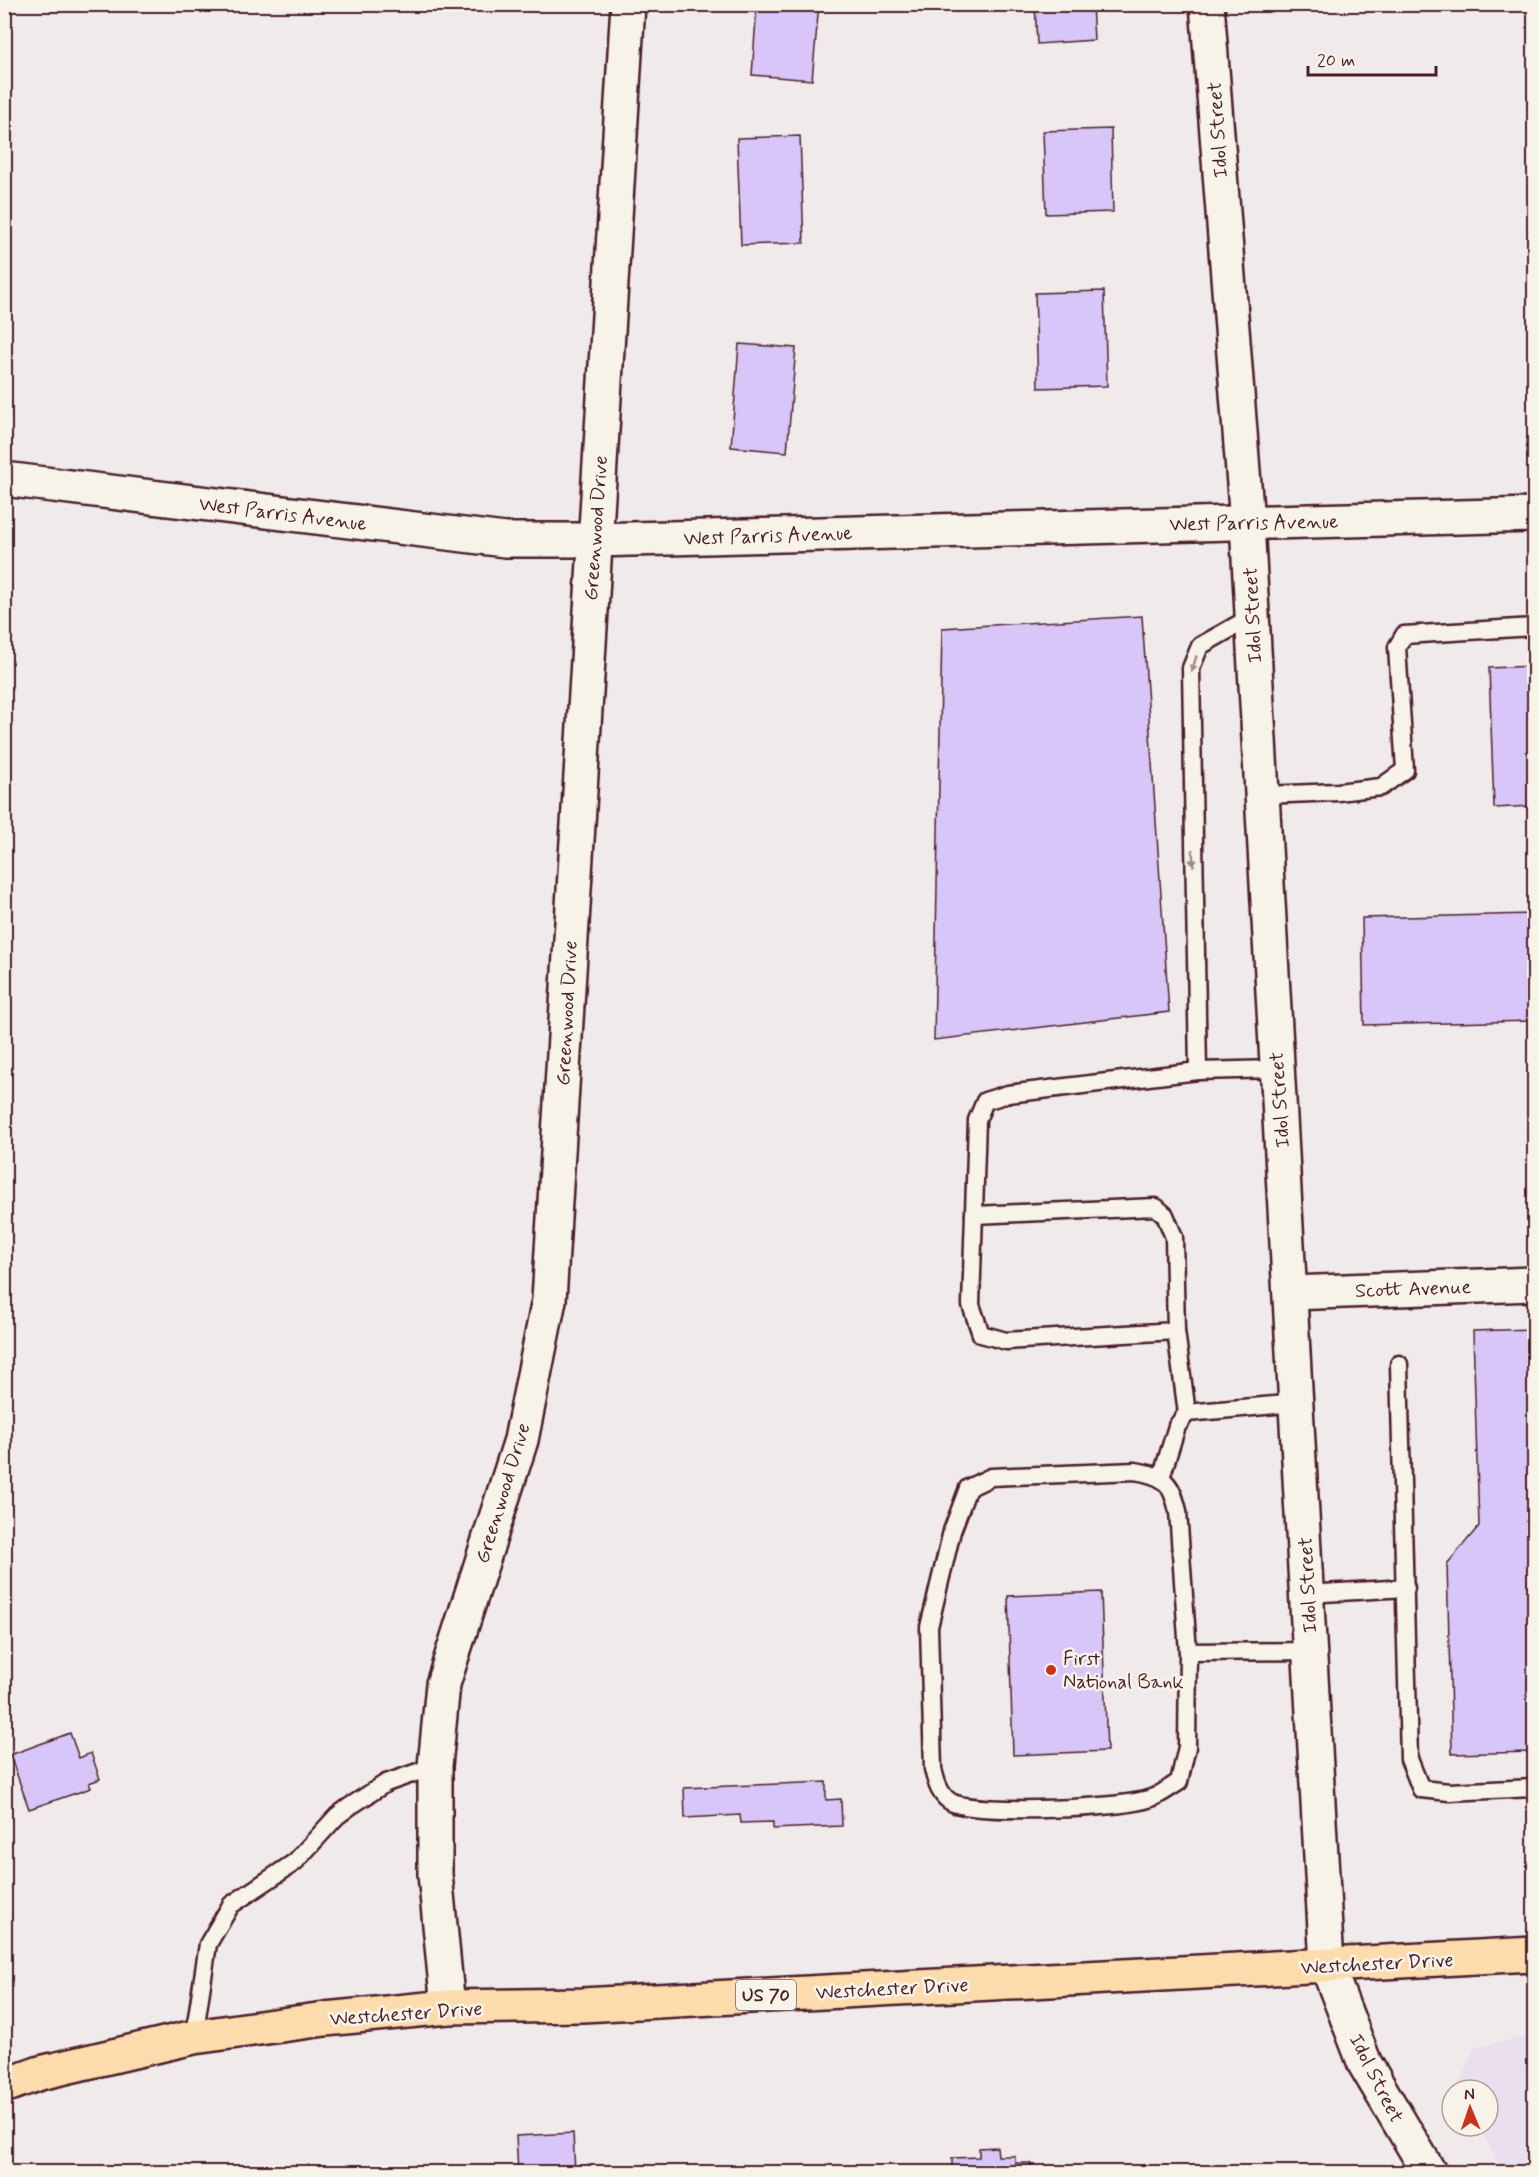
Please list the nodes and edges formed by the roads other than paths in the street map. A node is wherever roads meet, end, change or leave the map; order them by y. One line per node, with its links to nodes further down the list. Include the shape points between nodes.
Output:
1 (628, 4): 6 (street, Greenwood Drive)
2 (1207, 4): 5 (street, Idol Street)
3 (4, 479): 6 (street, West Parris Avenue, via 505,540)
4 (1534, 515): 5 (street, West Parris Avenue)
5 (1247, 523): 6 (street, West Parris Avenue); 7 (street, Idol Street)
6 (594, 540): 24 (street, Greenwood Drive, via 549,1300 521,1440 443,1684)
7 (1253, 616): 9 (street, Idol Street); 11 (lane, one-way to 11, via 1200,646 1191,668)
8 (1534, 627): 9 (lane, via 1404,635 1397,647 1405,770 1381,787)
9 (1262, 795): 10 (street, Idol Street)
10 (1276, 1069): 11 (lane); 14 (street, Idol Street)
11 (1198, 1071): 12 (lane, via 1008,1094 985,1101 977,1120)
12 (974, 1215): 15 (lane, via 1156,1207 1165,1215 1174,1237); 15 (lane, via 971,1305 981,1334 1006,1341)
13 (1534, 1284): 14 (street, Scott Avenue)
14 (1291, 1293): 17 (street, Idol Street)
15 (1176, 1331): 18 (lane)
16 (1399, 1364): 20 (lane)
17 (1297, 1403): 18 (lane); 21 (street, Idol Street)
18 (1187, 1413): 19 (lane, via 1177,1426)
19 (1161, 1478): 23 (lane, via 1174,1492 1178,1511); 23 (lane, via 1134,1471 991,1477 968,1488 952,1531 929,1627 933,1769 937,1787 952,1803 978,1809 1113,1807 1151,1798 1179,1782 1187,1747)
20 (1406, 1588): 21 (lane); 25 (lane, via 1409,1759 1421,1789 1449,1792)
21 (1307, 1594): 22 (street, Idol Street)
22 (1311, 1651): 23 (lane); 27 (street, Idol Street)
23 (1188, 1652)
24 (435, 1766): 28 (street, Greenwood Drive, via 435,1874); 29 (lane, via 386,1783 349,1807 295,1862 231,1905 208,1944)
25 (1534, 1788)
26 (1534, 1954): 27 (main road, Westchester Drive / US 70)
27 (1327, 1965): 28 (main road, Westchester Drive / US 70, via 582,2005); 31 (street, Idol Street, via 1365,2064)
28 (448, 2007): 29 (main road, Westchester Drive / US 70)
29 (195, 2037): 30 (main road, Westchester Drive / US 70, via 40,2073)
30 (4, 2086)
31 (1429, 2172)

